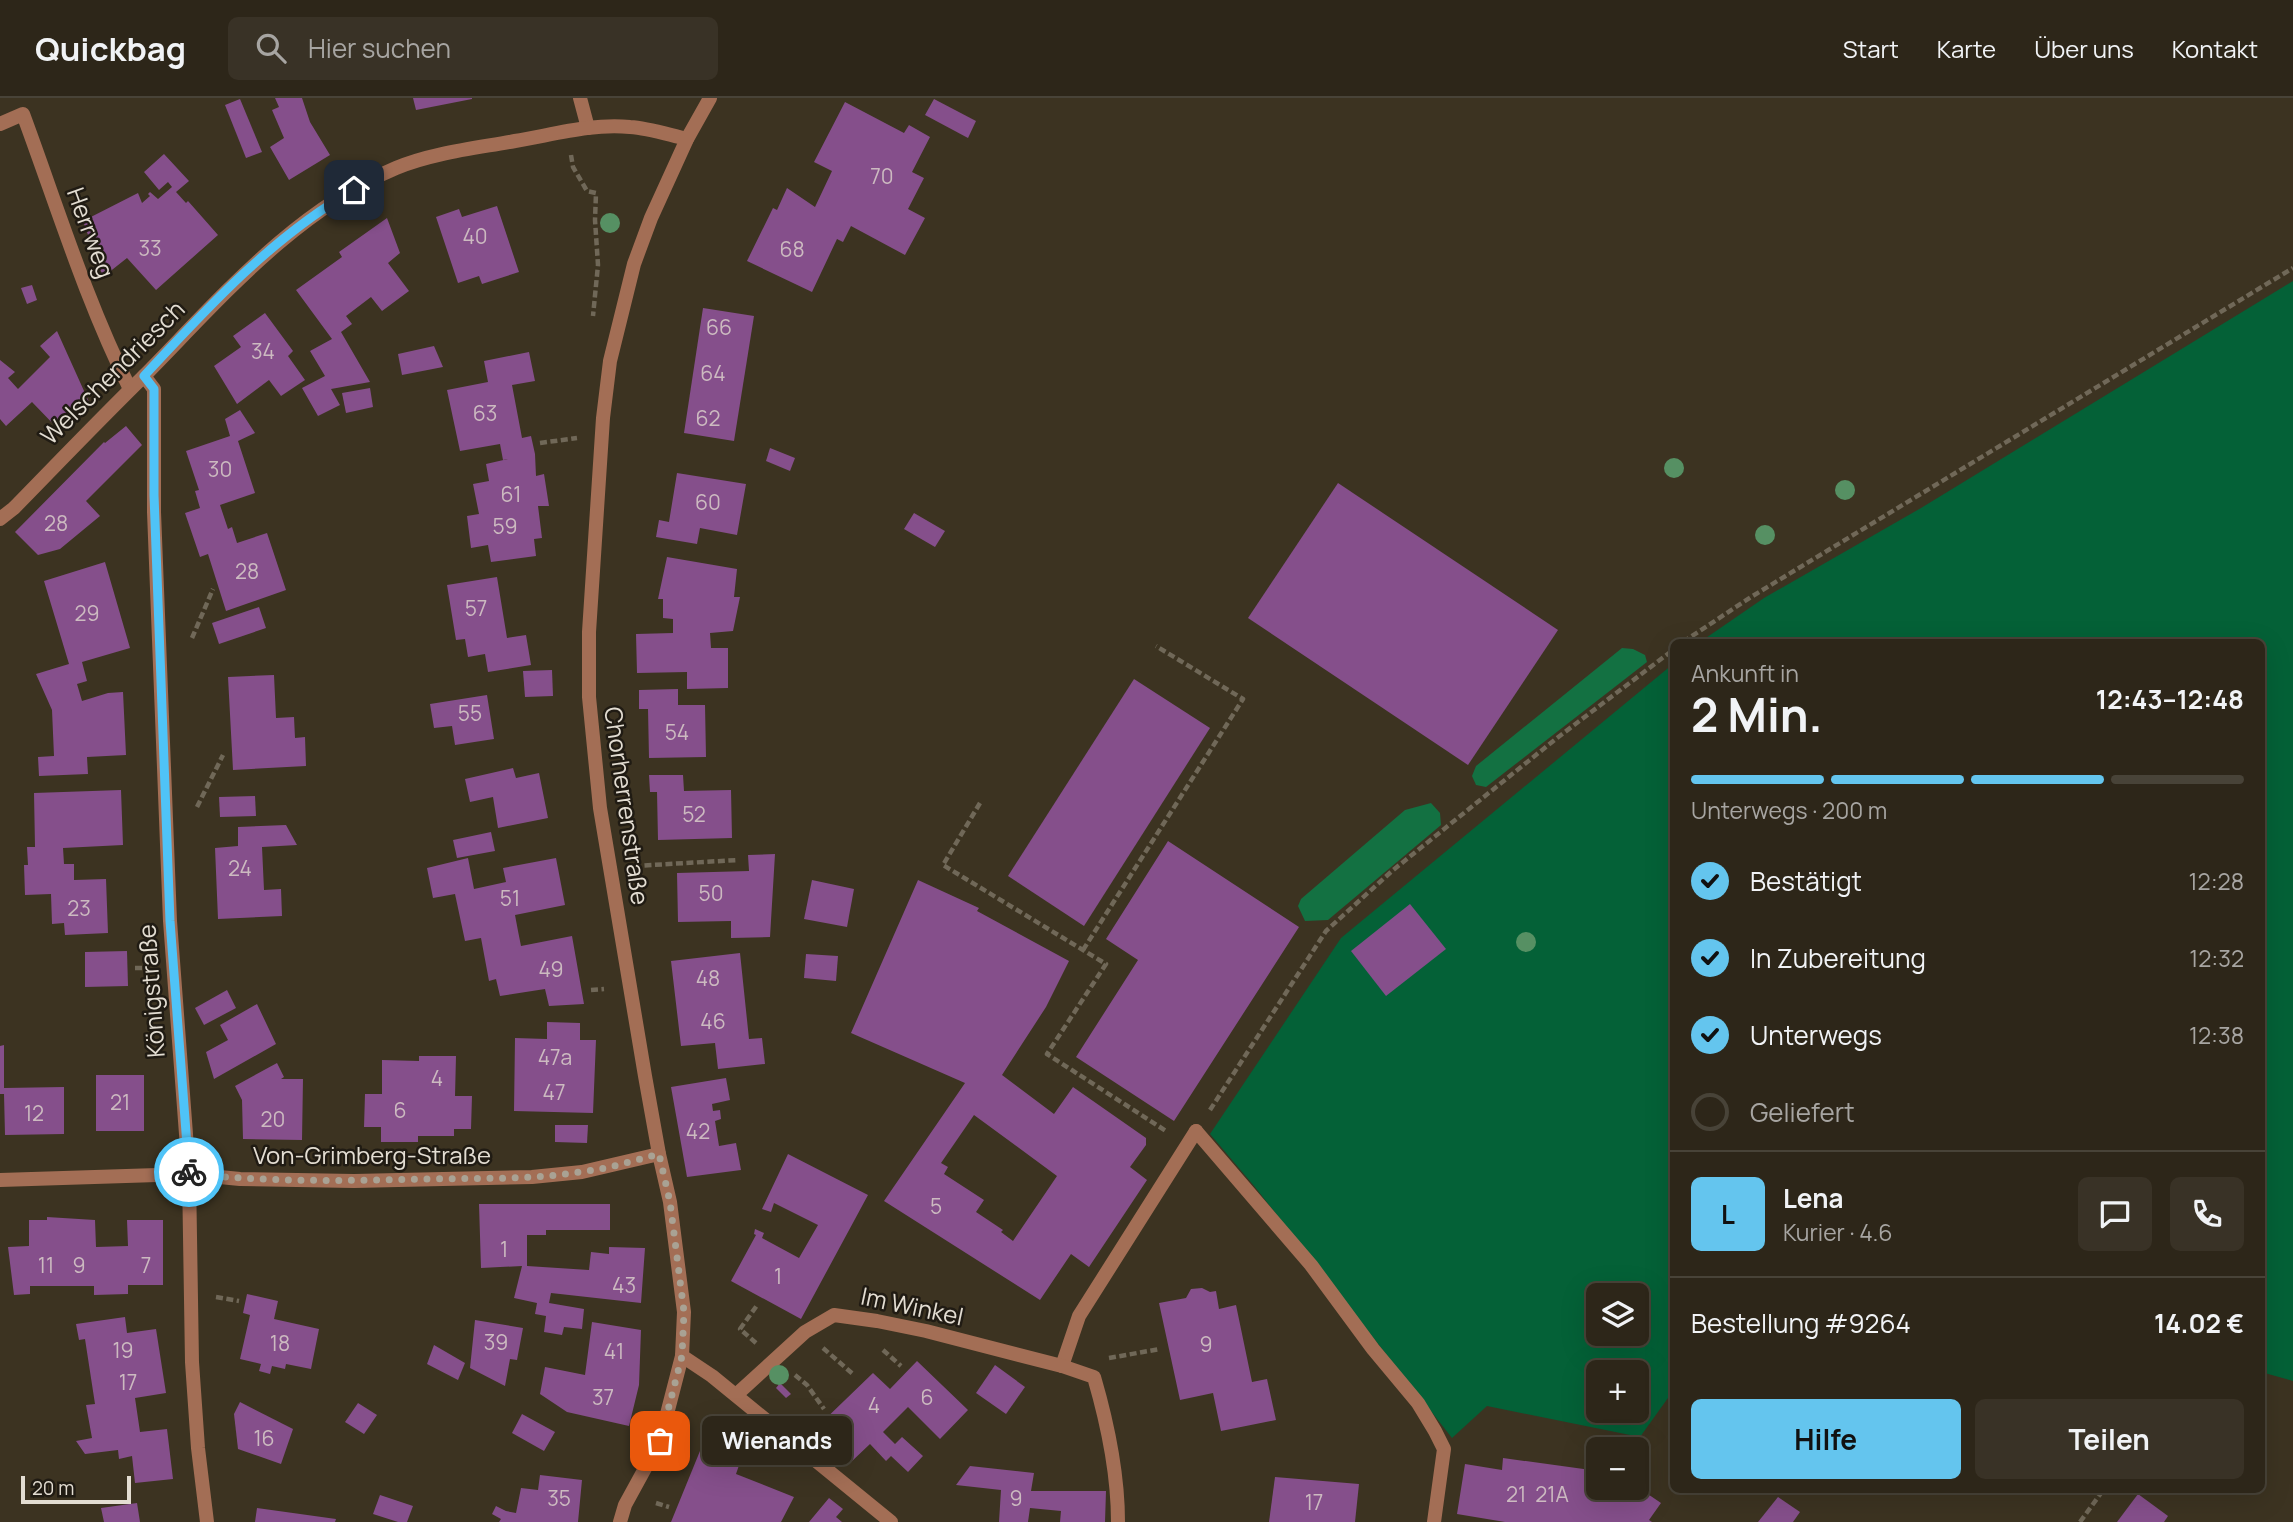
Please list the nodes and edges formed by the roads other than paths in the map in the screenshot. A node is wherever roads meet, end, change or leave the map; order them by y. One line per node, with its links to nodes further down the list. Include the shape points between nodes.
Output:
1 (580, 98): 4 (street)
2 (710, 98): 5 (street, Chorherrenstraße)
3 (0, 124): 7 (street, Herrweg, via 23,114 82,279)
4 (587, 128): 5 (street, Welschendriesch, via 630,127); 6 (street, Welschendriesch, via 472,148 397,167 334,202 290,233)
5 (687, 139): 9 (street, Chorherrenstraße, via 634,264 610,361 589,632 589,697 600,808)
6 (144, 376): 7 (street, Welschendriesch); 10 (street, Königstraße, via 154,389 170,921)
7 (130, 389): 8 (street, Welschendriesch)
8 (0, 519)
9 (659, 1154): 10 (street, Von-Grimberg-Straße, via 582,1172 532,1177 354,1181); 12 (street, Chorherrenstraße, via 684,1312)
10 (190, 1174): 11 (street, Von-Grimberg-Straße); 15 (street, Königstraße, via 192,1362)
11 (0, 1180)
12 (682, 1356): 14 (street); 16 (street, Chorherrenstraße, via 660,1441)
13 (1062, 1366): 14 (street, Im Winkel, via 926,1331 834,1315 805,1332); 18 (street, Im Winkel, via 1094,1377 1118,1487); 19 (street, via 1079,1317 1196,1131 1311,1265 1418,1403 1444,1449)
14 (736, 1395): 17 (street)
15 (207, 1522)
16 (620, 1522)
17 (891, 1522)
18 (1118, 1522)
19 (1434, 1522)

